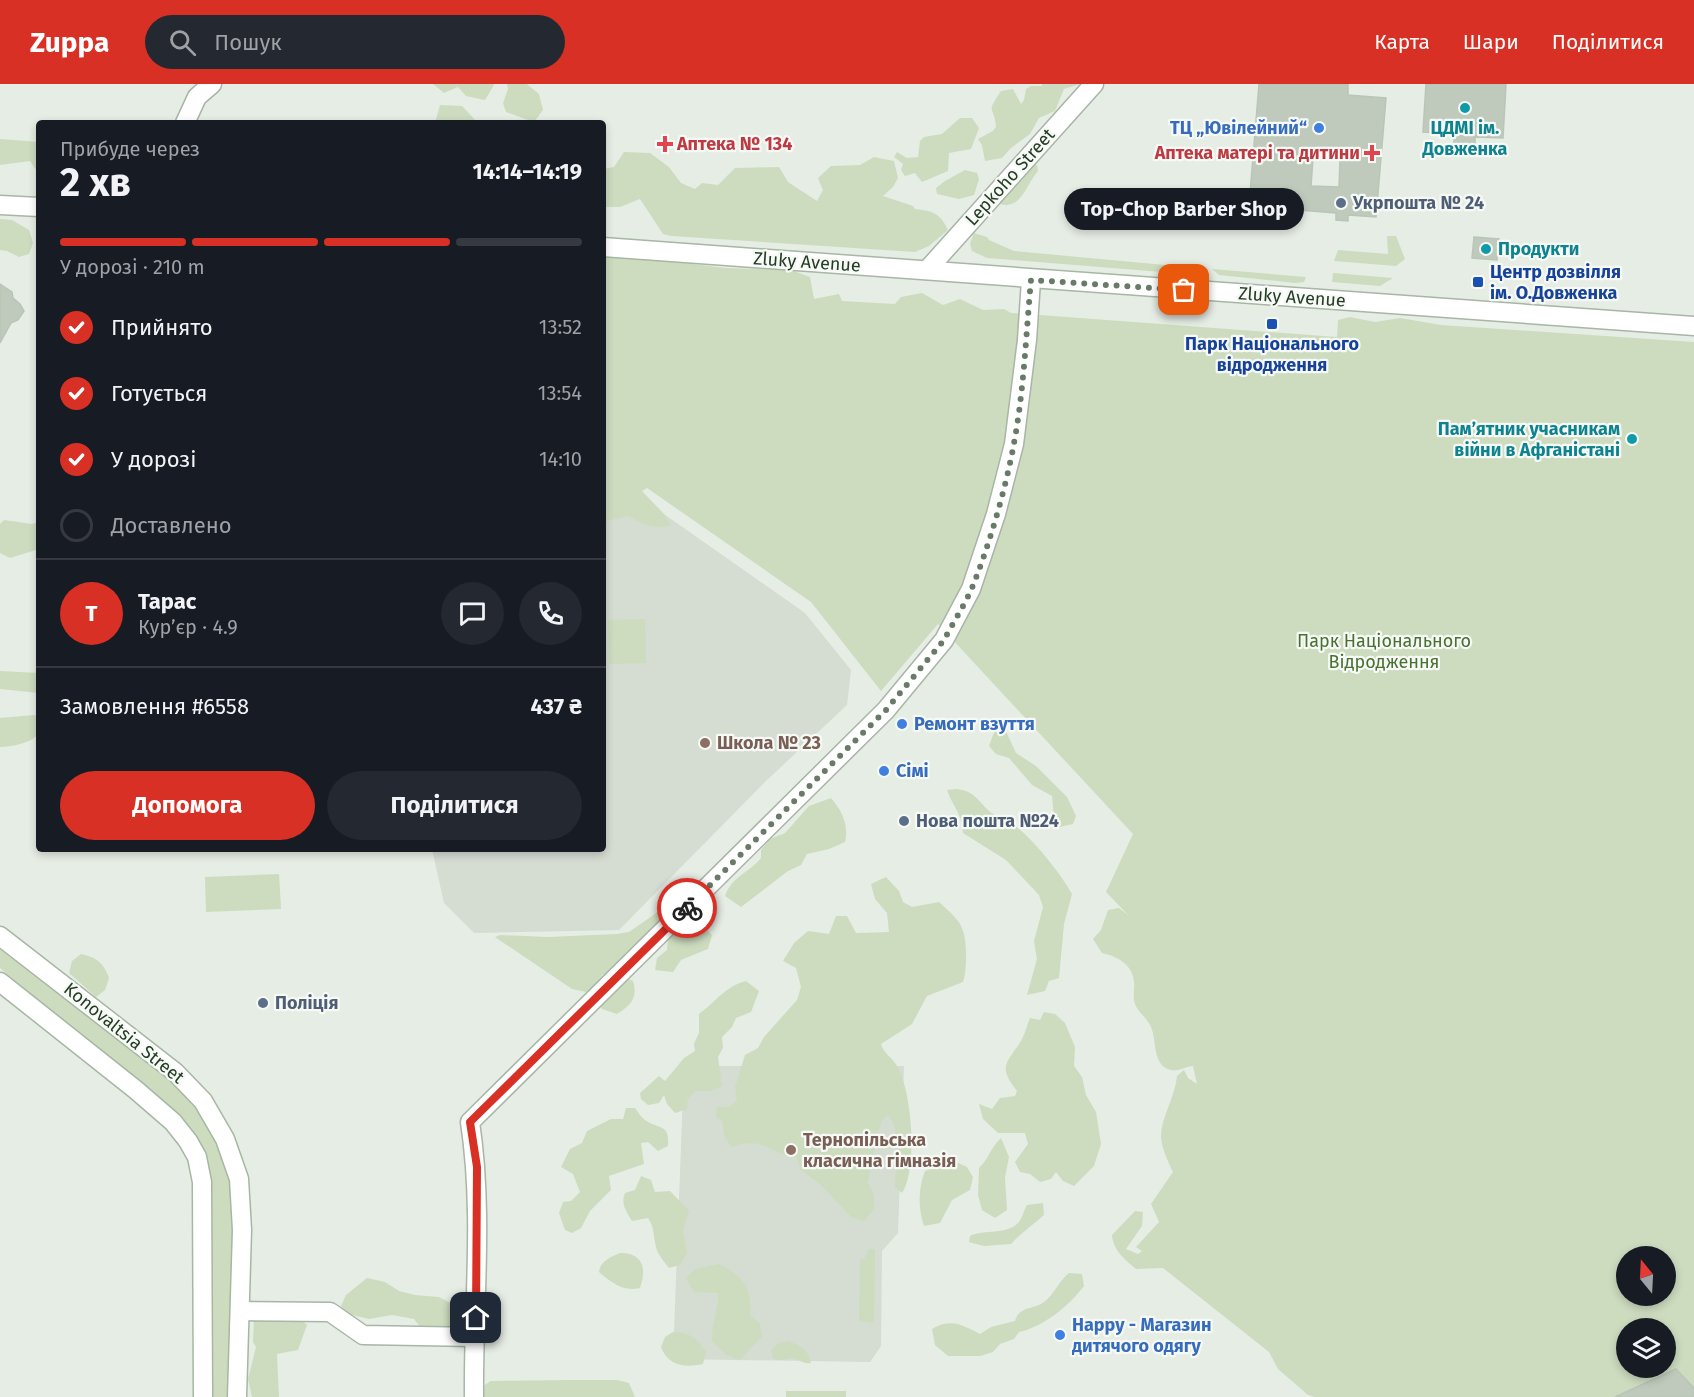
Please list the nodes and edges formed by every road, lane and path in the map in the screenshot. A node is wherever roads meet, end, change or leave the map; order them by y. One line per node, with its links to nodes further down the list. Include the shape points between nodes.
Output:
1 (212, 84): 3 (main road, via 197,97)
2 (1094, 84): 7 (main road, Lepkoho Street)
3 (186, 120)
4 (0, 206): 5 (main road)
5 (36, 207)
6 (606, 247): 7 (main road, Zluky Avenue)
7 (927, 270): 8 (main road, Zluky Avenue)
8 (1031, 280): 9 (main road, Zluky Avenue); 13 (main road, via 1014,444 971,589 944,640 886,710 470,1122 477,1167)
9 (1694, 326)
10 (0, 936): 12 (main road, Konovaltsia Street, via 175,1072 213,1117 239,1179)
11 (0, 982): 14 (main road, Konovaltsia Street, via 173,1122 197,1157 202,1182)
12 (240, 1311): 13 (main road, via 330,1312 363,1335); 15 (main road, Konovaltsia Street)
13 (476, 1337): 16 (main road)
14 (202, 1397)
15 (237, 1397)
16 (474, 1397)

